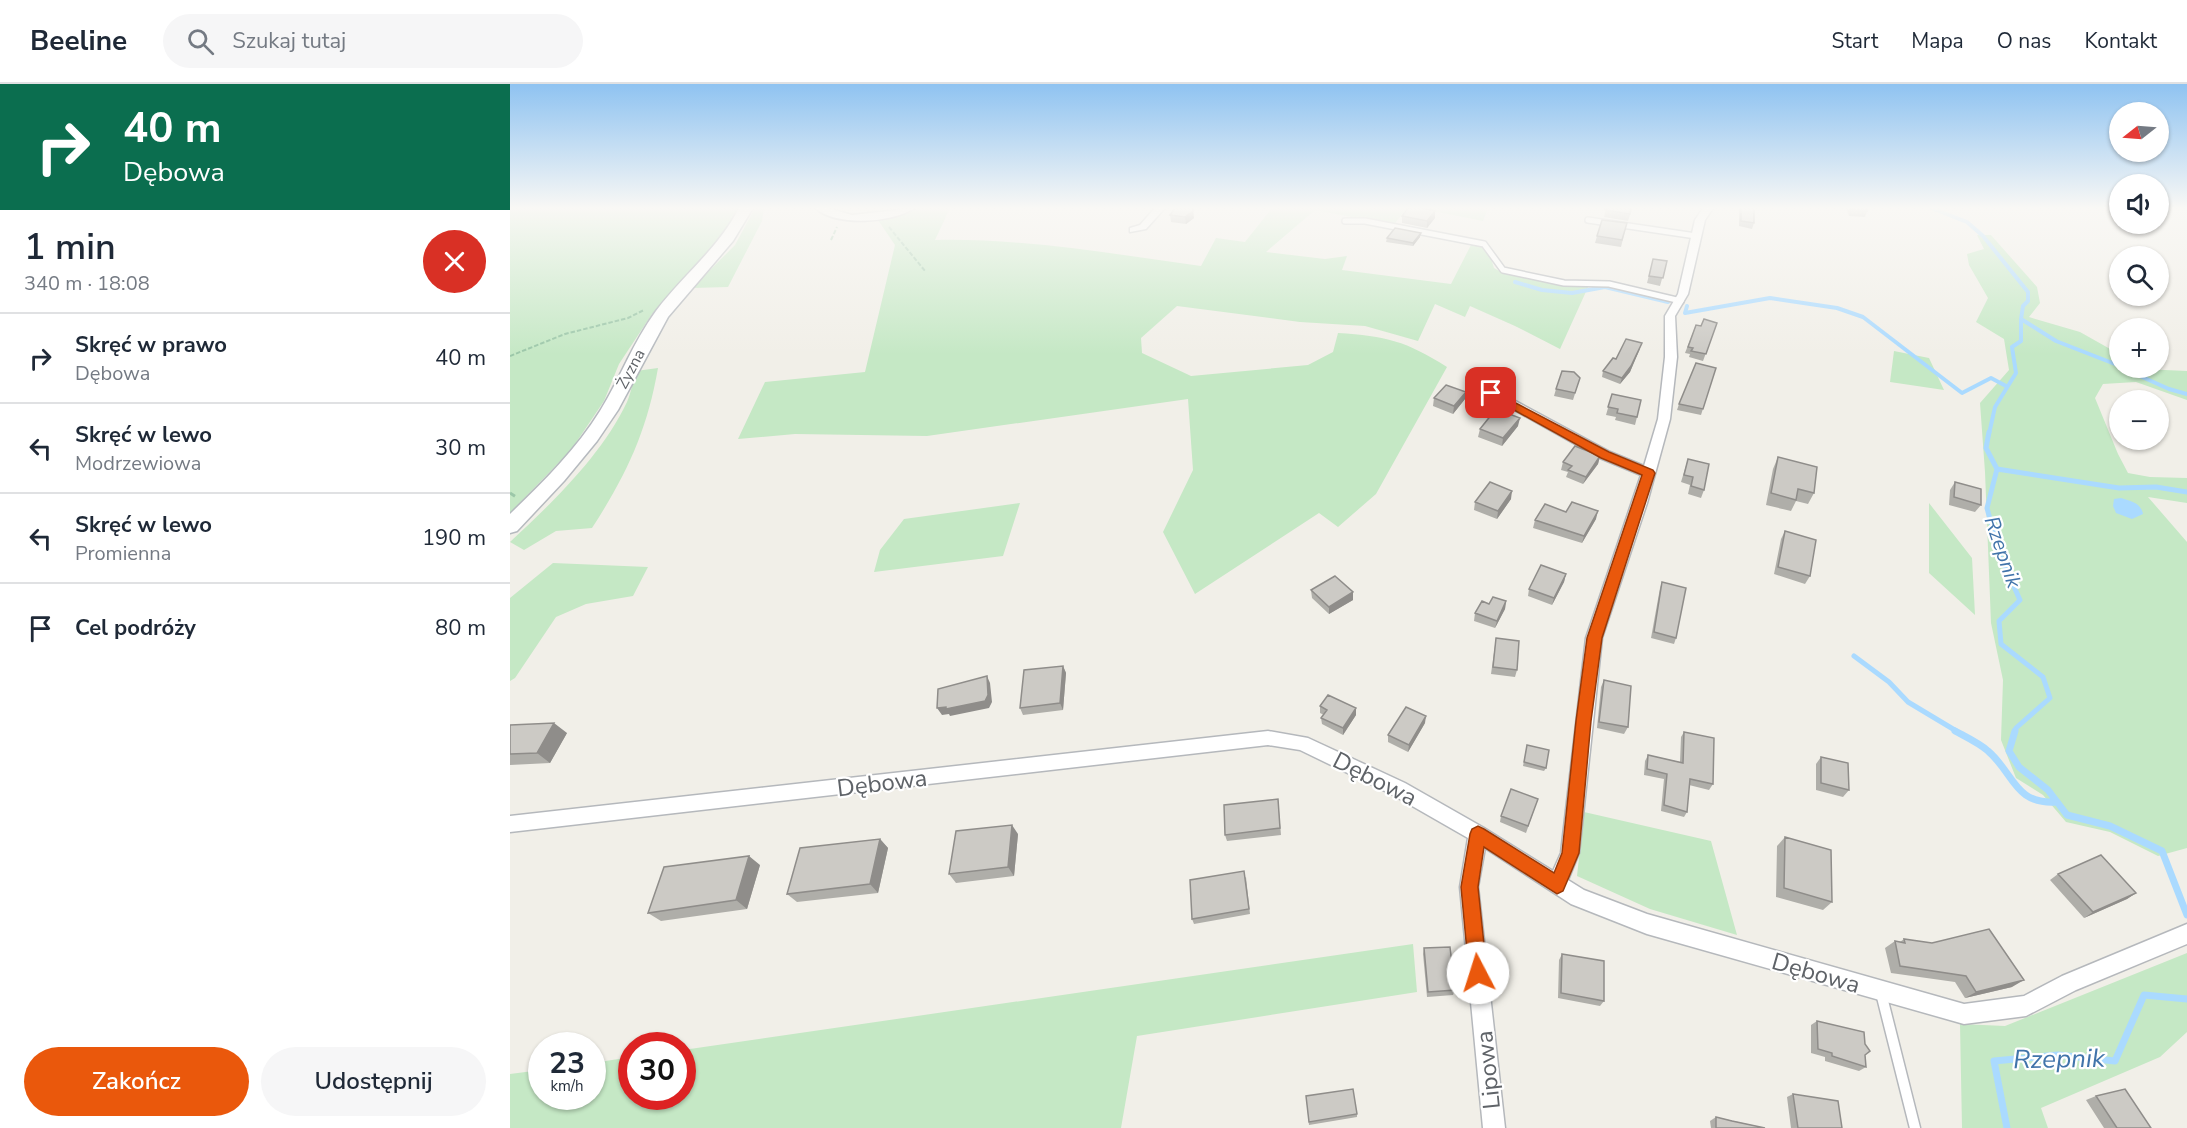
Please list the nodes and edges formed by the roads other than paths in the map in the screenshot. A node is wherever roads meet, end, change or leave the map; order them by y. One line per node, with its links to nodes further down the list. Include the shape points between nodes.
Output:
1 (715, 257): 7 (street, Żyzna, via 662,314 600,423)
2 (1493, 257): 4 (lane, via 1503,270 1524,275 1564,283 1609,284)
3 (1691, 257): 4 (street)
4 (1681, 301): 6 (street, via 1670,316 1671,357 1664,419)
5 (1474, 384): 6 (street, via 1605,455)
6 (1649, 473): 10 (street, via 1594,638 1570,853)
7 (510, 525)
8 (510, 824): 9 (street, Dębowa, via 1268,738 1302,743 1399,789)
9 (1478, 834): 10 (street, Dębowa); 13 (street, Lipowa, via 1469,887)
10 (1557, 885): 12 (street, Dębowa, via 1647,924)
11 (2179, 937): 12 (street, Dębowa, via 2069,983 2026,1006 1964,1014)
12 (1881, 992): 14 (lane)
13 (1494, 1128)
14 (1915, 1128)

